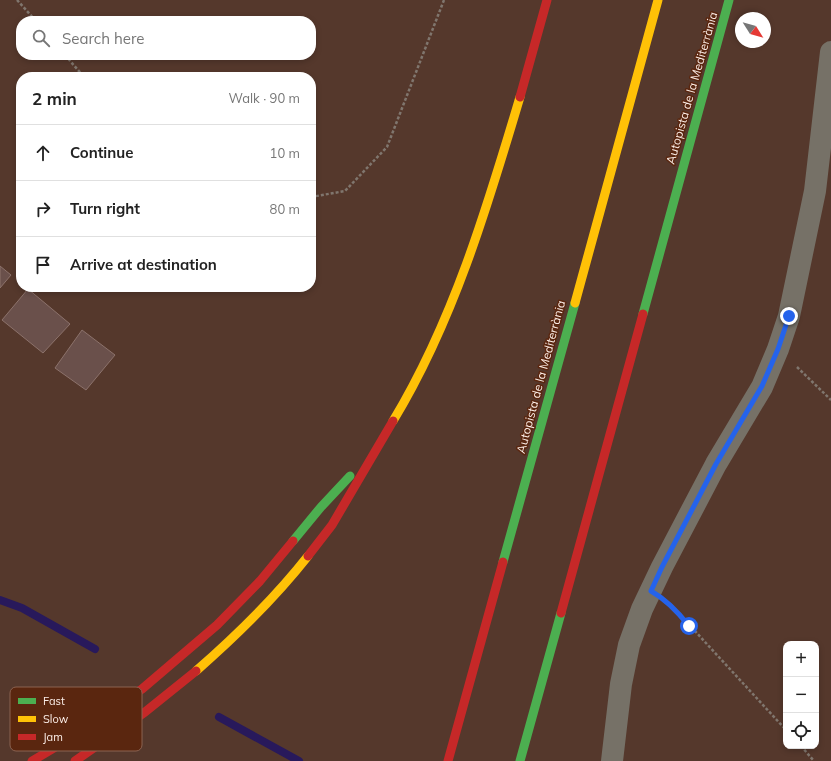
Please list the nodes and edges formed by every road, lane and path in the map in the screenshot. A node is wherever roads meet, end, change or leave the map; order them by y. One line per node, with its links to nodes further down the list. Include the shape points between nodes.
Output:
1 (18, 0): 6 (path)
2 (444, 0): 10 (path, via 387,147 345,191)
3 (547, 0): 13 (highway, via 472,251 428,356)
4 (658, 0): 23 (highway, Autopista de la Mediterrània)
5 (729, 0): 24 (highway, Autopista de la Mediterrània)
6 (32, 16)
7 (831, 52): 11 (street, via 815,191 789,316)
8 (69, 60): 9 (path)
9 (80, 72)
10 (316, 196)
11 (778, 349): 12 (path); 14 (street, via 762,386 716,464)
12 (831, 400)
13 (382, 439): 15 (highway, via 260,581 217,625); 16 (highway, via 329,530 285,584 235,636)
14 (651, 591): 17 (path, via 674,608); 25 (street, via 629,645 621,684)
15 (142, 690)
16 (142, 713)
17 (783, 727)
18 (804, 749): 26 (path)
19 (49, 751): 21 (highway)
20 (90, 751): 22 (highway)
21 (32, 761)
22 (75, 761)
23 (448, 761)
24 (520, 761)
25 (612, 761)
26 (814, 761)

